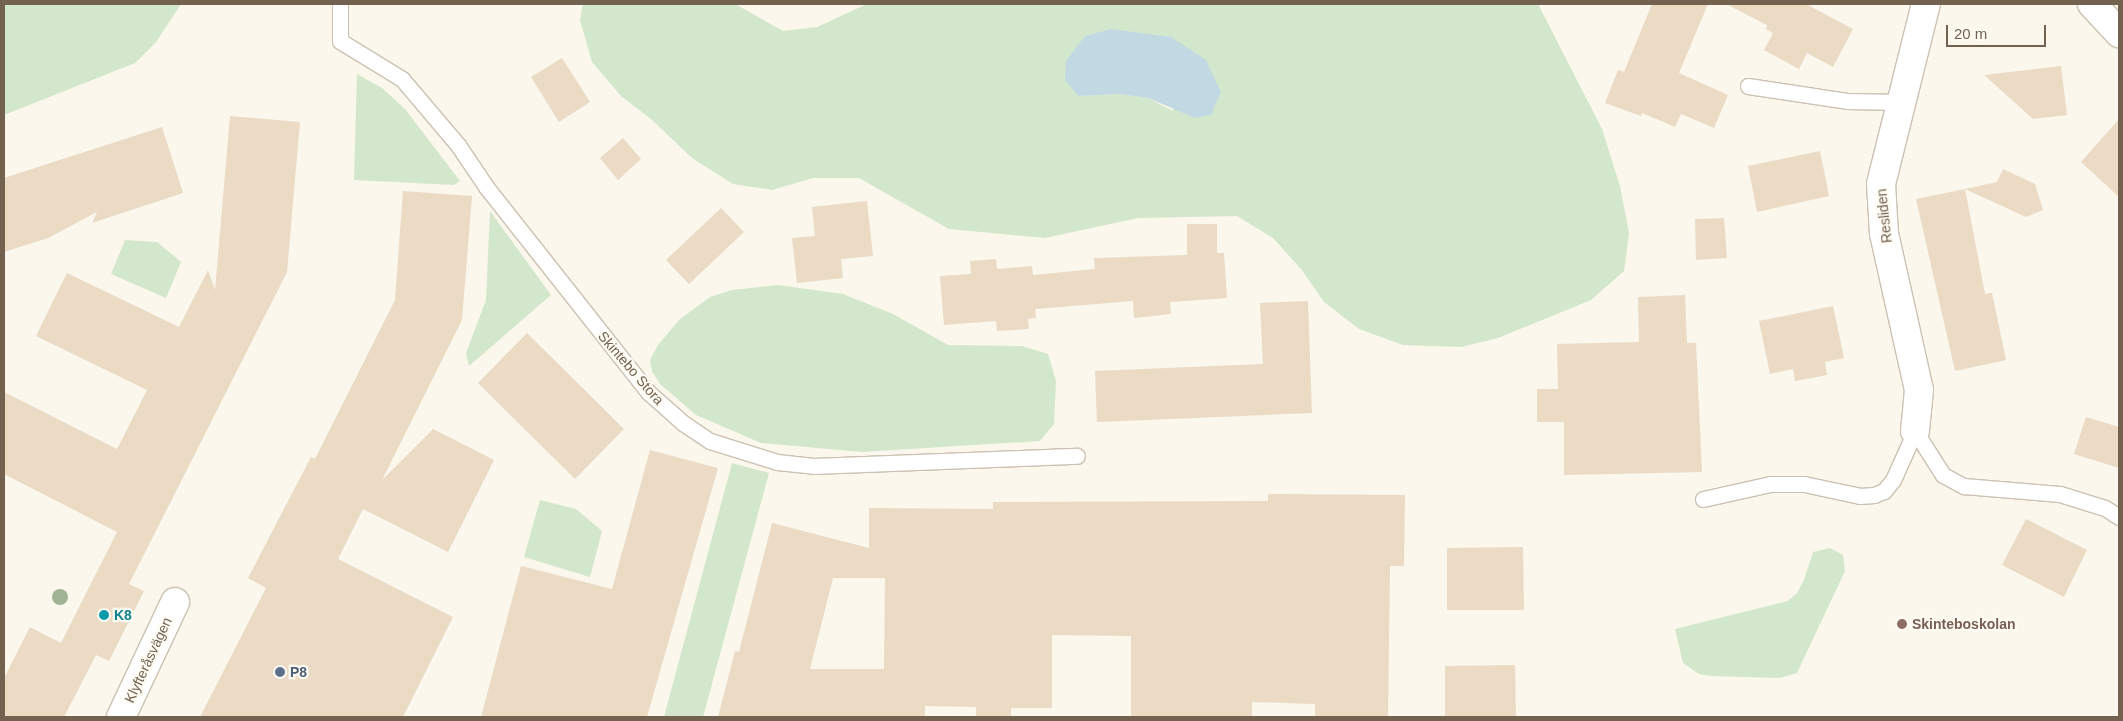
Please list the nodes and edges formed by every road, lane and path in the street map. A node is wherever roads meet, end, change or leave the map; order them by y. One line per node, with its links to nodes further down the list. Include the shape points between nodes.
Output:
1 (340, 4): 8 (lane, Skintebo Stora, via 340,41 402,79 458,145 487,188 648,392 710,441 777,462 814,466)
2 (1926, 4): 6 (street, Resliden)
3 (2092, 4): 4 (street)
4 (2119, 33)
5 (1748, 86): 6 (lane, via 1847,102)
6 (1902, 102): 7 (street, Resliden, via 1883,166 1880,205 1919,390)
7 (1915, 431): 9 (lane, via 1893,480 1884,491 1874,495 1860,496 1804,484 1770,484); 10 (lane, via 1944,475 1964,486 2060,494 2105,508)
8 (1077, 456)
9 (1703, 499)
10 (2119, 517)
11 (175, 602): 12 (street, Klyfteråsvägen)
12 (121, 717)

